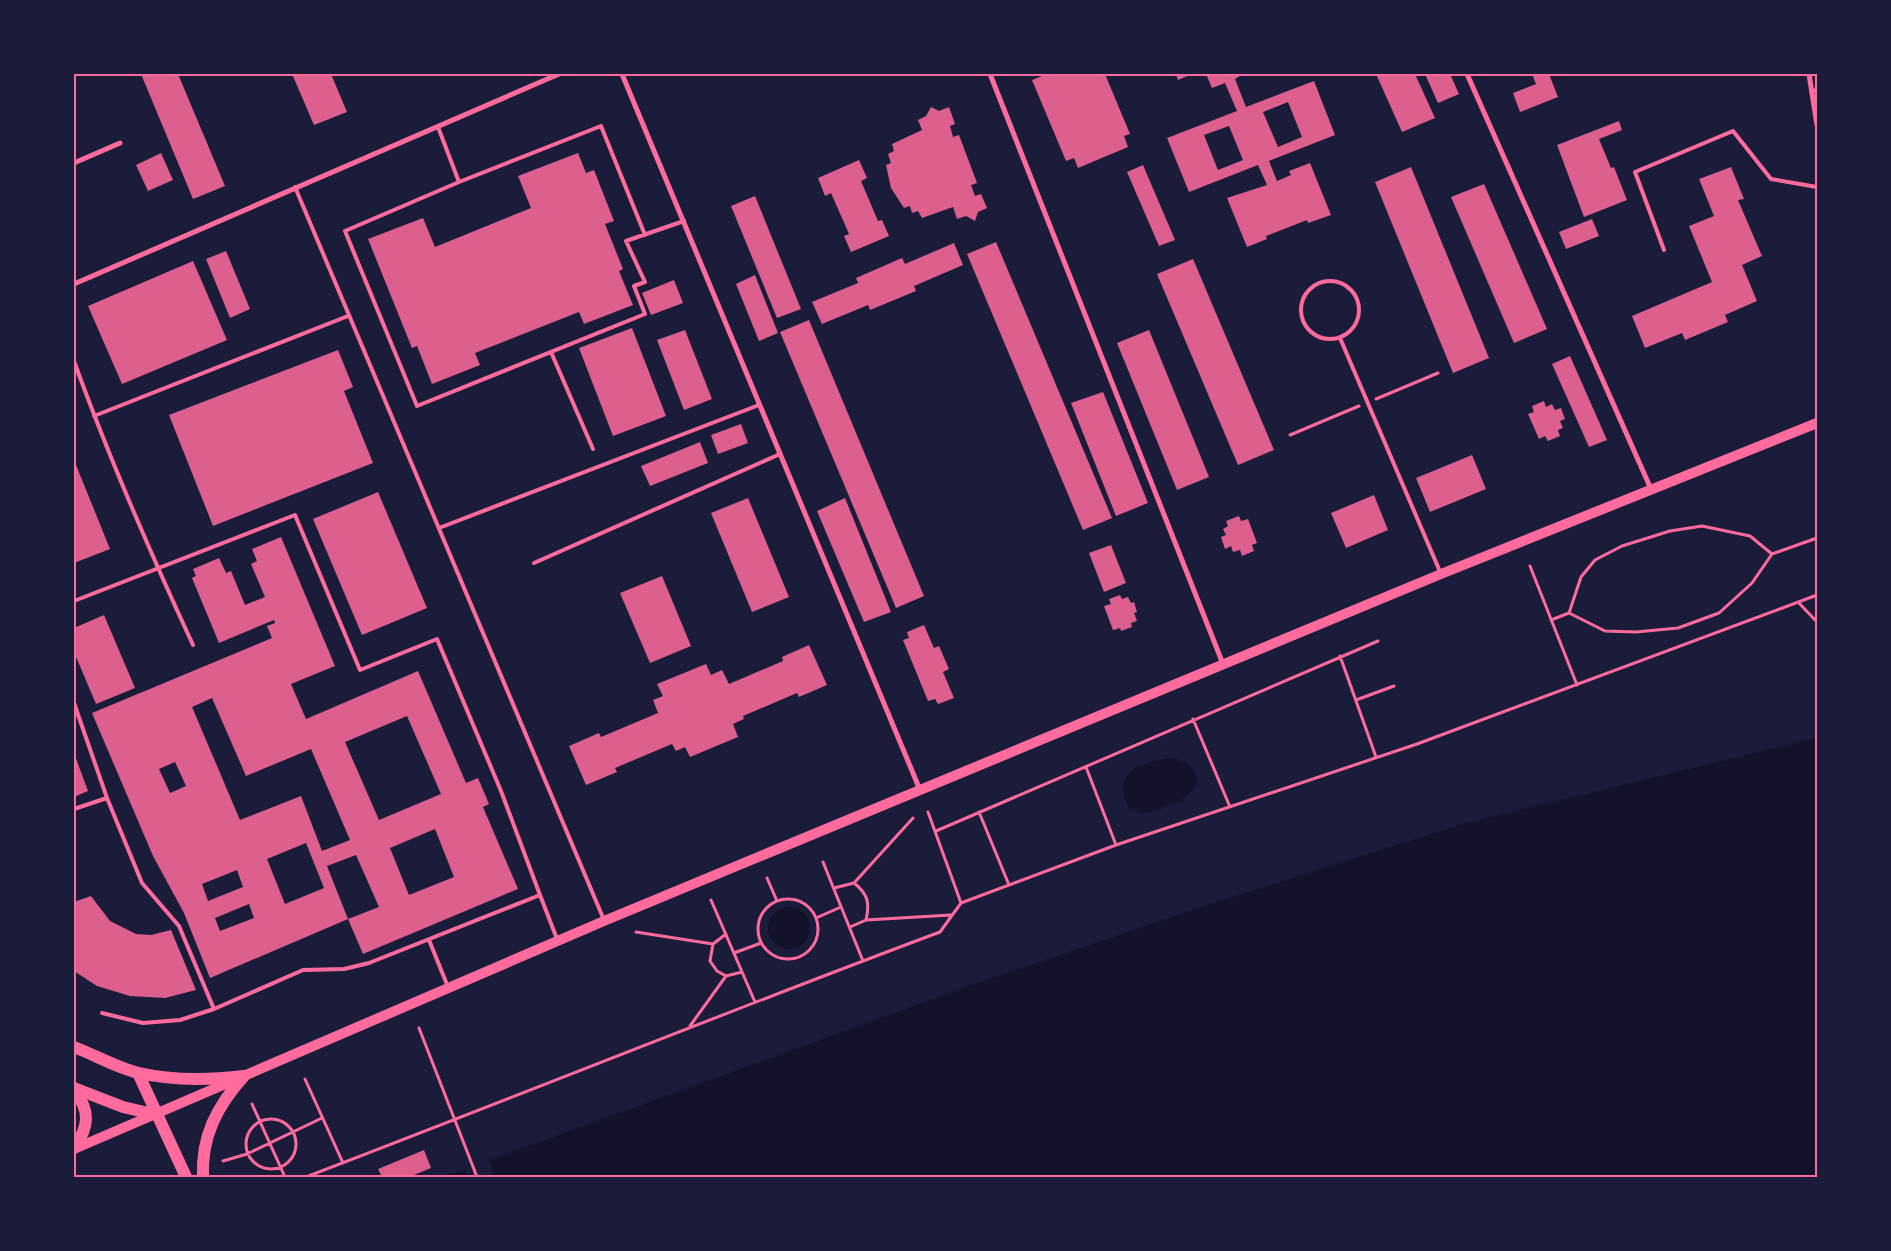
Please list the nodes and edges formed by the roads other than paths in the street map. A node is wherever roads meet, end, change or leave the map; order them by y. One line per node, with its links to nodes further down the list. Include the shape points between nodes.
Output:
1 (559, 74): 8 (street)
2 (622, 74): 14 (street)
3 (990, 74): 34 (street)
4 (1467, 74): 27 (street)
5 (1808, 74): 6 (street)
6 (1815, 90): 7 (street)
7 (1817, 125)
8 (438, 127): 11 (lane); 12 (street)
9 (120, 143): 10 (street)
10 (74, 163)
11 (459, 182): 15 (lane, via 601,126); 20 (lane, via 345,231 417,406)
12 (295, 187): 17 (street); 18 (lane)
13 (1817, 187): 16 (lane, via 1771,179 1733,131 1635,172)
14 (684, 222): 15 (lane); 22 (street)
15 (645, 234): 20 (lane, via 626,241 645,282 634,286 645,314)
16 (1664, 250)
17 (74, 284)
18 (348, 316): 23 (lane); 28 (lane)
19 (1340, 338): 19 (lane, via 1355,326 1359,317 1357,299 1346,285 1336,281 1318,283 1309,289 1302,302 1302,321 1315,336); 31 (lane)
20 (551, 352): 25 (lane)
21 (74, 361): 23 (lane)
22 (760, 405): 26 (street); 28 (lane)
23 (94, 416): 30 (lane)
24 (1817, 423): 27 (main road)
25 (593, 448)
26 (780, 454): 29 (lane); 36 (street)
27 (1651, 490): 31 (main road)
28 (438, 528): 40 (lane)
29 (534, 563)
30 (158, 568): 32 (lane); 33 (lane); 39 (lane, via 296,515 360,670 438,639 502,791)
31 (1441, 574): 34 (main road)
32 (74, 601)
33 (193, 645)
34 (1223, 664): 36 (main road)
35 (74, 703): 37 (lane)
36 (920, 790): 40 (main road)
37 (107, 798): 38 (lane); 44 (lane, via 142,883 179,926)
38 (74, 810)
39 (540, 895): 41 (lane); 42 (lane)
40 (604, 921): 42 (main road)
41 (429, 940): 43 (lane); 44 (lane, via 353,967 302,970)
42 (558, 942): 43 (main road)
43 (448, 989): 48 (main road)
44 (214, 1009): 45 (lane, via 180,1020 142,1023)
45 (102, 1013)
46 (74, 1047): 47 (main road)
47 (138, 1073): 48 (main road, via 179,1079); 50 (main road)
48 (244, 1076): 50 (main road); 53 (main road, via 214,1114 202,1163)
49 (74, 1089): 50 (main road, via 123,1108); 51 (main road, via 86,1112 83,1135)
50 (157, 1115): 51 (main road); 52 (main road)
51 (74, 1148)
52 (186, 1177)
53 (203, 1177)

